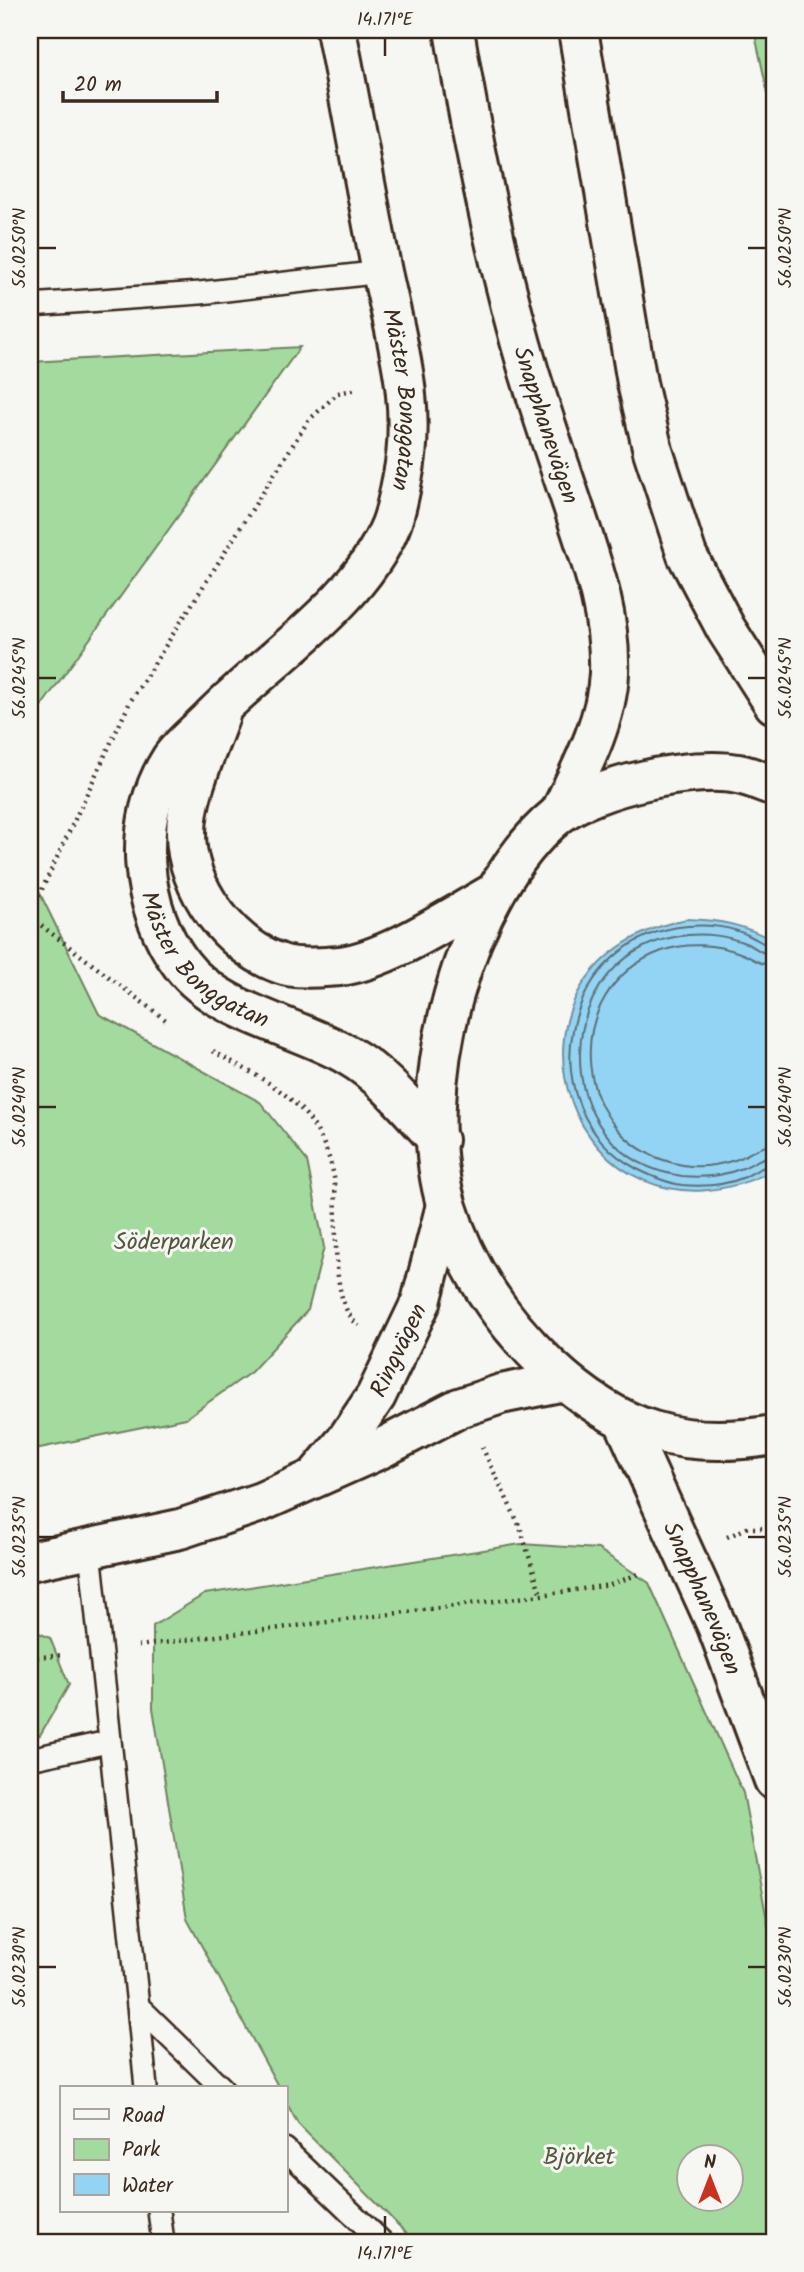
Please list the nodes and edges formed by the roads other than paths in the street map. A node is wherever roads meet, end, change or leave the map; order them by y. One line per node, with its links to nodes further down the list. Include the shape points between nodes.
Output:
1 (336, 30): 4 (main road, Mäster Bonggatan)
2 (454, 30): 9 (main road, Snapphanevägen, via 492,221 529,370 601,592 608,635 609,676 600,715)
3 (578, 30): 6 (main road, via 637,383 653,452 687,555 726,629)
4 (382, 272): 5 (lane, via 200,293); 7 (main road, Mäster Bonggatan, via 407,379 404,476 391,525 374,557 332,607)
5 (30, 305)
6 (774, 704)
7 (223, 707): 10 (main road, Mäster Bonggatan, via 191,800 186,834 193,870 208,903 251,951 284,965 342,965 400,946); 11 (main road, Mäster Bonggatan, via 172,758 153,798 145,843 146,878 152,906 169,944 202,987 351,1056 384,1082)
8 (774, 786): 9 (main road, via 738,774 653,778 608,791)
9 (560, 813): 10 (main road, via 524,851)
10 (494, 893): 11 (main road, via 458,978 448,1017 437,1093)
11 (438, 1140): 12 (main road)
12 (446, 1205): 13 (main road, via 465,1253 497,1307); 16 (main road, Ringvägen, via 421,1301 398,1350 376,1396)
13 (565, 1381): 14 (main road, via 592,1404); 16 (main road, Ringvägen, via 459,1408)
14 (624, 1421): 15 (main road, via 667,1436 710,1443); 21 (main road, Snapphanevägen, via 717,1626)
15 (774, 1435)
16 (316, 1478): 17 (main road, Ringvägen, via 180,1529)
17 (90, 1550): 18 (main road, Ringvägen); 19 (lane)
18 (30, 1561)
19 (108, 1742): 20 (lane); 22 (lane)
20 (30, 1759)
21 (774, 1780)
22 (138, 2006): 23 (lane); 24 (lane)
23 (146, 2086)
24 (220, 2086)
25 (287, 2151): 28 (lane)
26 (159, 2212): 27 (lane)
27 (163, 2242)
28 (382, 2242)

